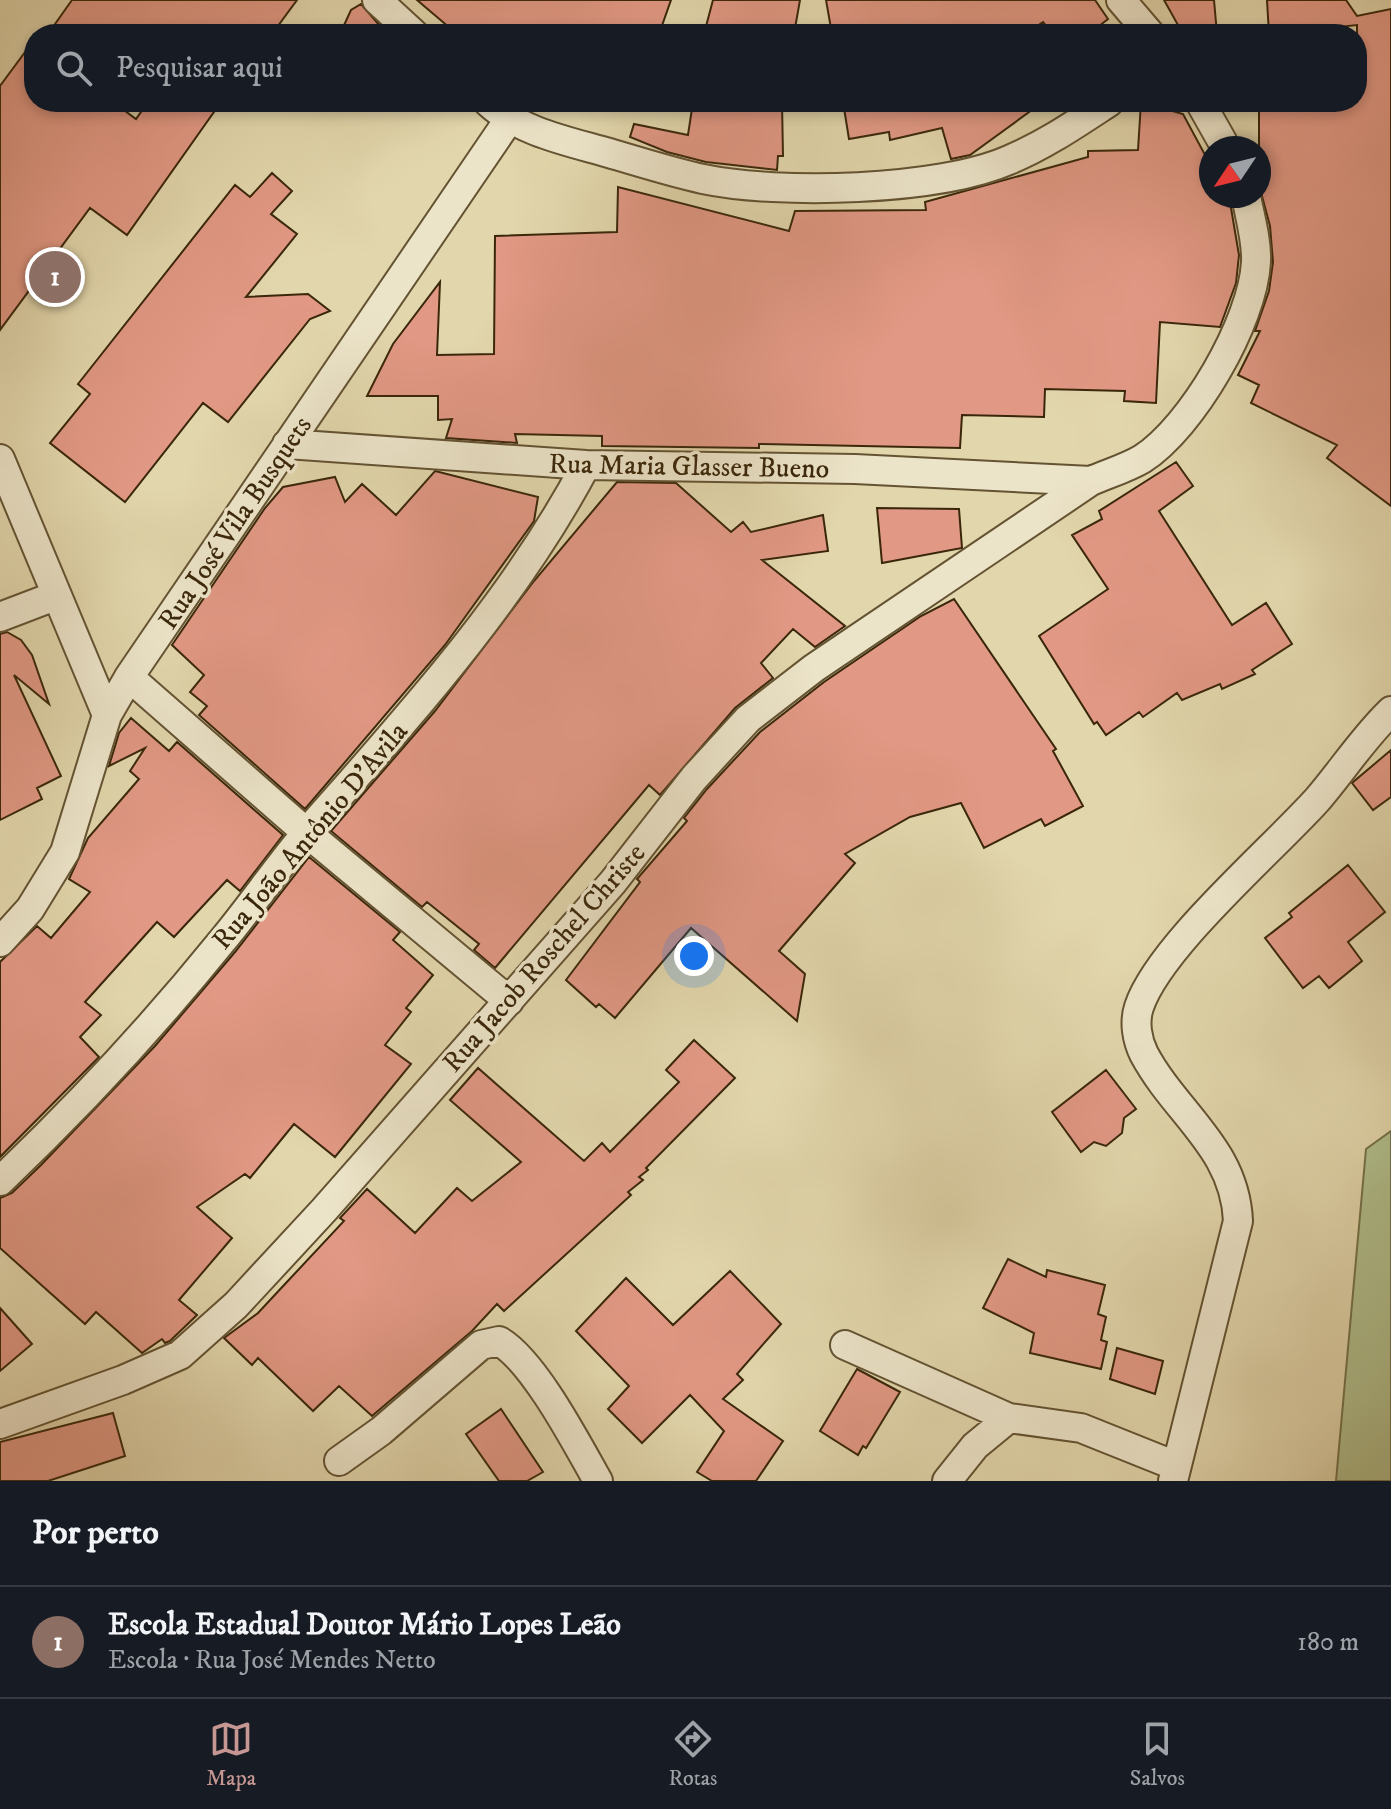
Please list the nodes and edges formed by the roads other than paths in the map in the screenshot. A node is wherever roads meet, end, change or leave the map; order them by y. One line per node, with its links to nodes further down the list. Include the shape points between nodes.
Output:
1 (377, 0): 3 (street)
2 (1121, 0): 4 (street)
3 (403, 24)
4 (1141, 24)
5 (497, 112): 11 (street, Rua José Vila Busquets)
6 (501, 112): 7 (street, via 705,179 785,186 907,184 1008,161)
7 (1092, 112)
8 (1206, 112): 9 (street)
9 (1219, 136)
10 (1248, 208): 14 (street, Rua Jacob Roschel Christe, via 1256,262 1241,323 1220,364 1174,428 1142,459)
11 (287, 444): 13 (street, Rua Maria Glasser Bueno); 17 (street, Rua José Vila Busquets)
12 (0, 459): 15 (street)
13 (586, 465): 14 (street, Rua Maria Glasser Bueno, via 855,469); 20 (street, Rua João Antônio D'Avila, via 554,525 490,617)
14 (1091, 481): 22 (street, Rua Jacob Roschel Christe, via 814,668 748,719)
15 (55, 596): 16 (street); 19 (street)
16 (0, 617)
17 (129, 677): 19 (street, Rua José Vila Busquets); 20 (street)
18 (1391, 711): 28 (street, via 1317,799 1195,928 1160,970 1139,1007 1136,1028 1144,1054 1227,1168 1237,1193 1238,1221)
19 (107, 715): 21 (street, Rua José Vila Busquets, via 65,852 30,909)
20 (307, 833): 22 (street); 23 (street, Rua João Antônio D'Avila, via 222,942 91,1091)
21 (0, 942)
22 (509, 1001): 26 (street, Rua Jacob Roschel Christe, via 236,1305 180,1355)
23 (0, 1181)
24 (845, 1345): 25 (street)
25 (1009, 1418): 28 (street, via 1081,1428); 30 (street, via 975,1446)
26 (0, 1424)
27 (339, 1461): 29 (street, via 481,1345 499,1341 541,1387)
28 (1174, 1474)
29 (598, 1481)
30 (947, 1481)

